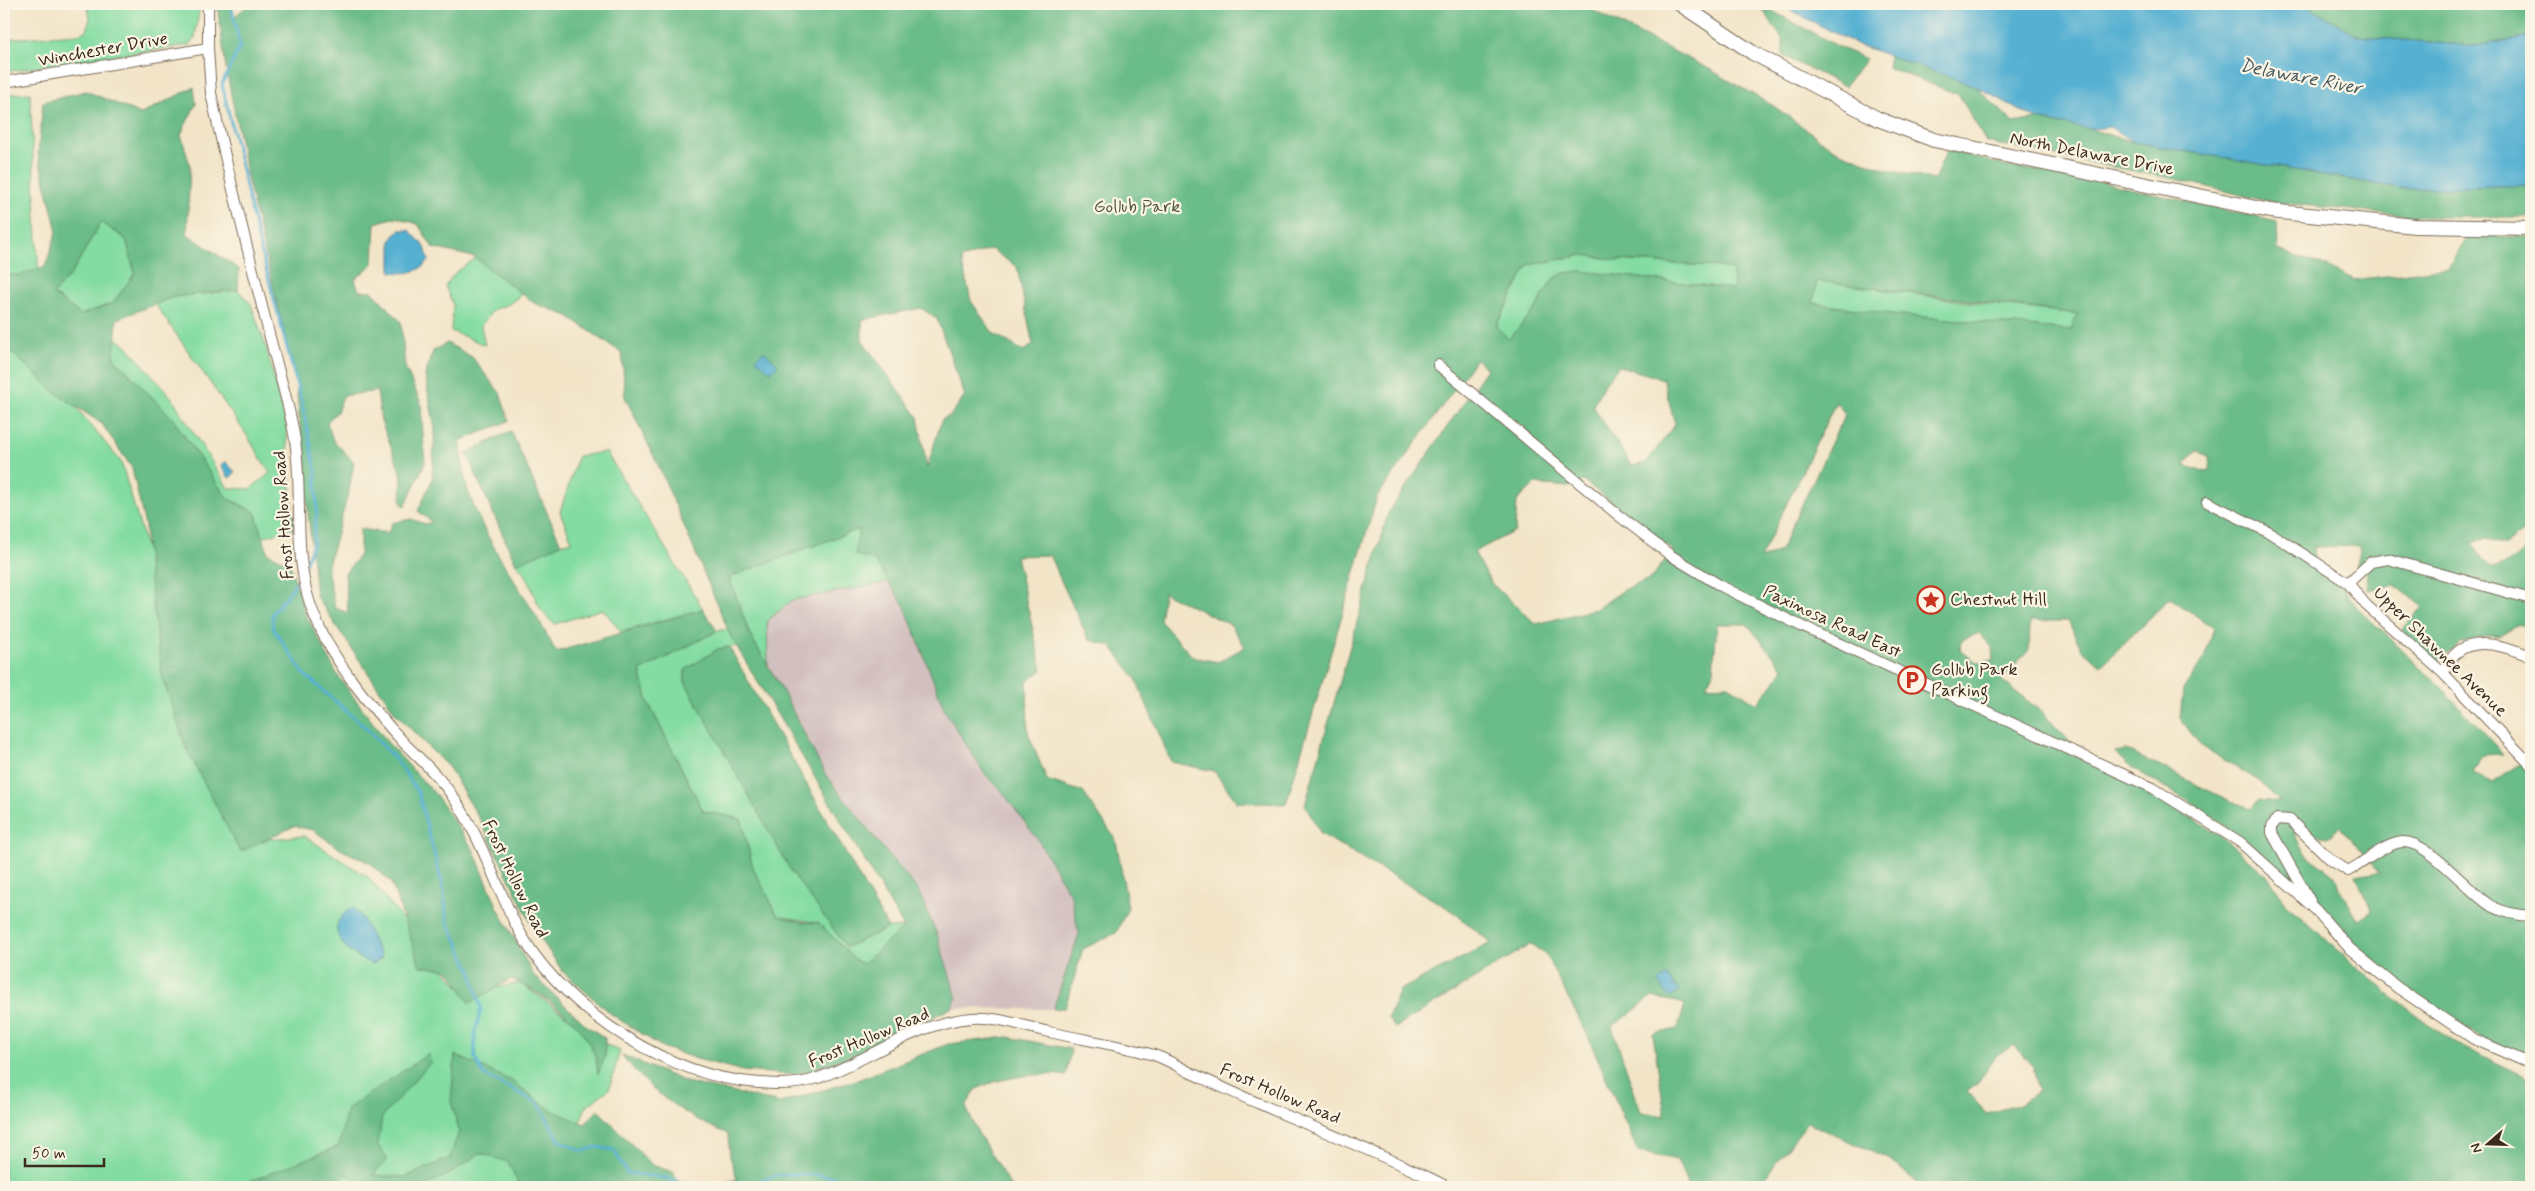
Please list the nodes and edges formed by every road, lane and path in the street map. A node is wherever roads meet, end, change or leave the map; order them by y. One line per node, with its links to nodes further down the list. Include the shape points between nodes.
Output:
1 (208, 4): 3 (street, Frost Hollow Road)
2 (1680, 4): 5 (main road, North Delaware Drive, via 1753,53 1878,118 1934,140 2270,211 2415,226)
3 (208, 48): 4 (street, Winchester Drive); 16 (street, Frost Hollow Road, via 215,111 295,438 300,498 300,560 315,617 332,650 403,741 440,778 471,824 516,924 532,951 550,974 578,1000 618,1032 651,1052 690,1069 717,1077 784,1084 818,1078 929,1028 972,1018 994,1020 1154,1056 1396,1161)
4 (4, 82)
5 (2531, 228)
6 (1438, 365): 13 (street, Paxinosa Road East, via 1618,515 1670,555 1713,582 1801,626 2153,788 2240,842)
7 (2206, 502): 8 (street, Upper Shawnee Avenue, via 2270,533)
8 (2348, 582): 9 (street, via 2371,562 2388,559); 11 (street, Upper Shawnee Avenue, via 2366,604)
9 (2531, 599)
10 (2531, 656): 11 (street, via 2505,647 2469,646 2456,654)
11 (2443, 673): 12 (street, Upper Shawnee Avenue)
12 (2531, 765)
13 (2316, 910): 14 (street, Paxinosa Road East, via 2272,833 2277,819 2290,820 2331,860 2348,871 2383,850 2404,842 2430,854 2491,906 2513,915); 15 (street, Paxinosa Road East, via 2350,948 2398,988 2474,1039)
14 (2531, 916)
15 (2531, 1064)
16 (1448, 1187)

